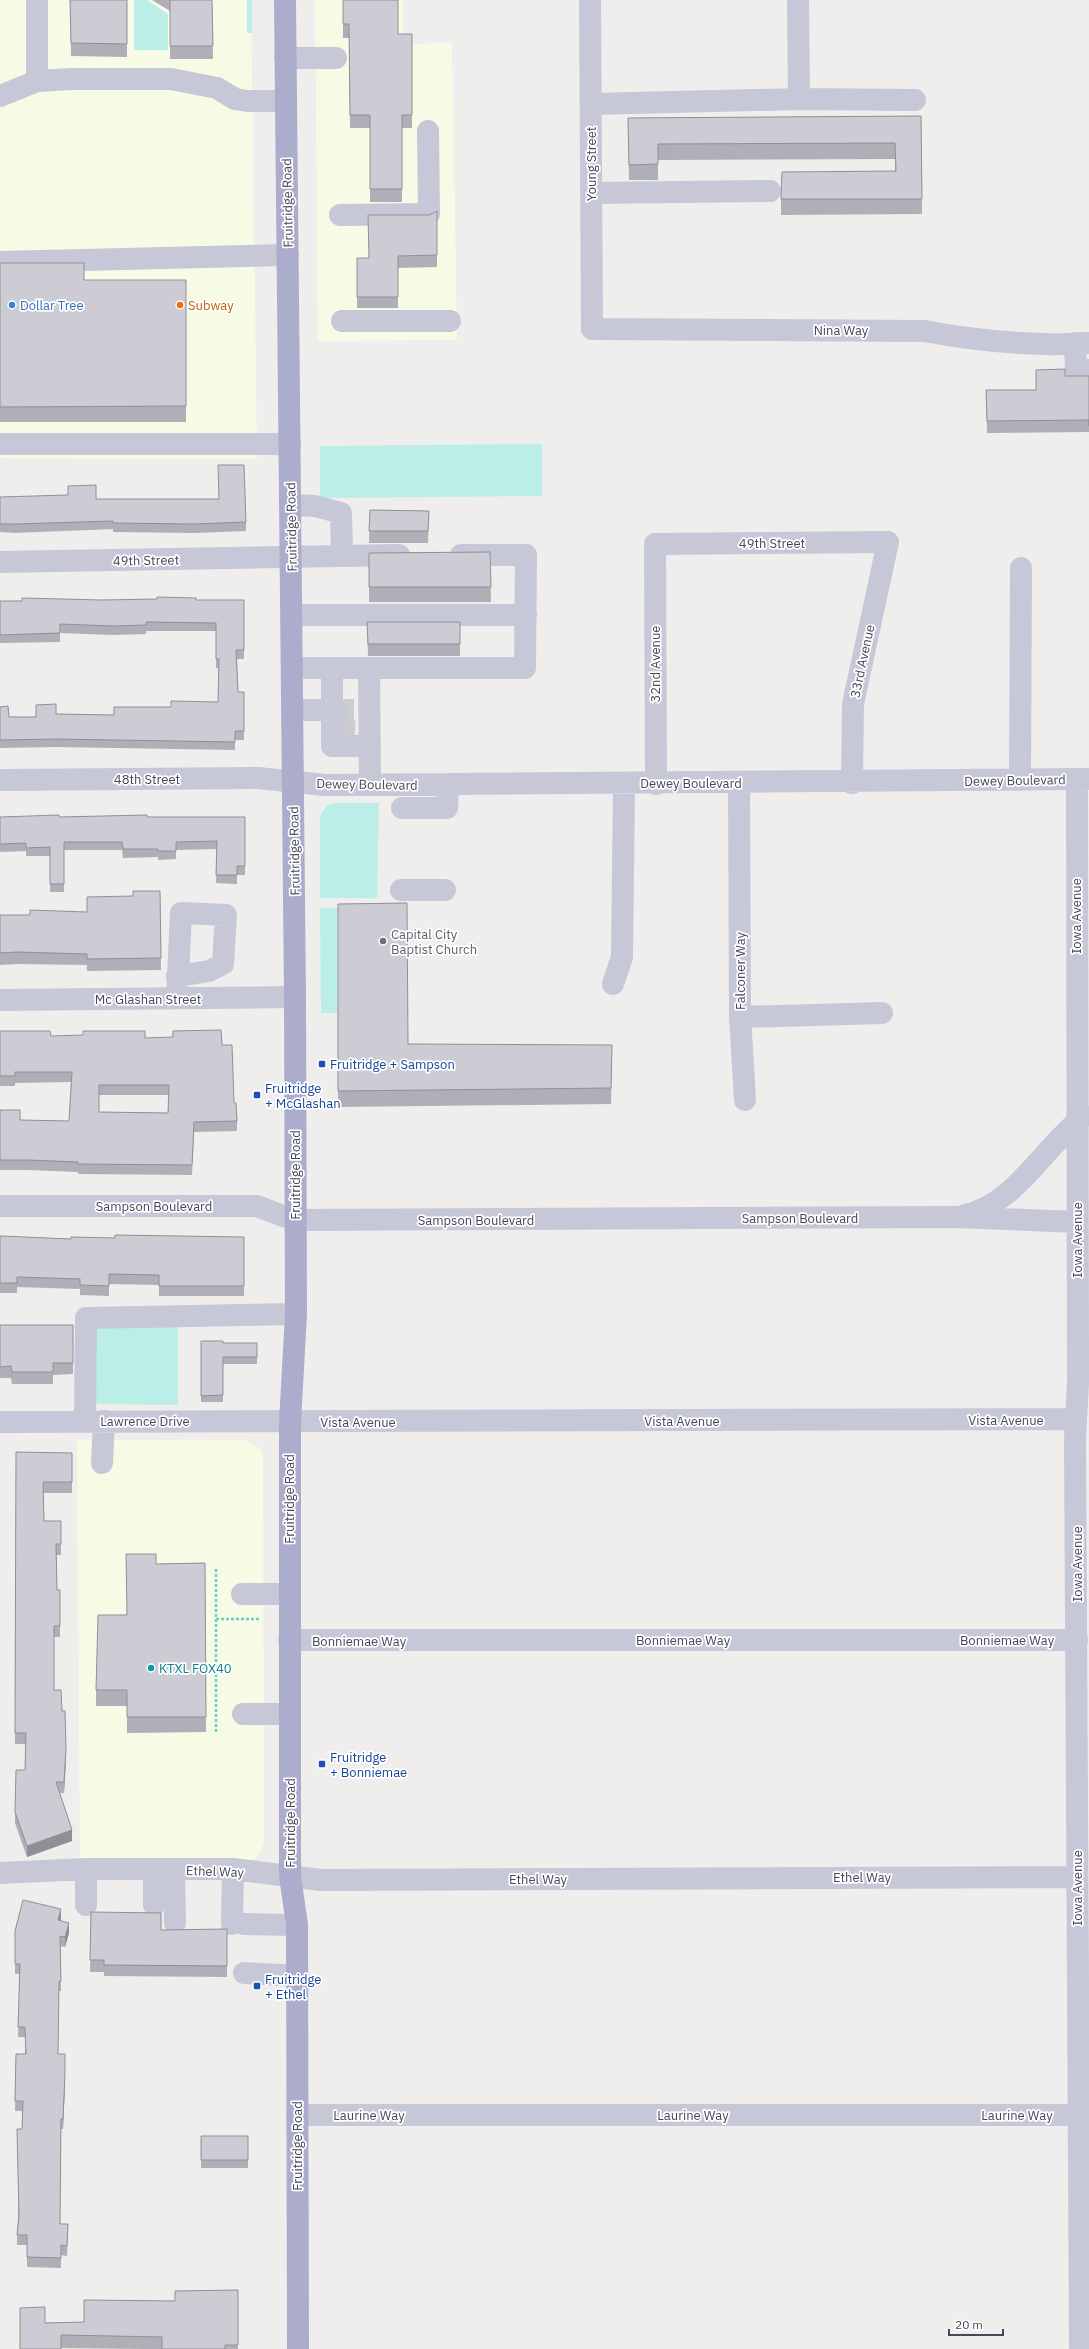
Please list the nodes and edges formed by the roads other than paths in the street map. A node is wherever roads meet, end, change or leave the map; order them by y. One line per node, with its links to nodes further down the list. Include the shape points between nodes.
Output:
1 (37, 0): 7 (street)
2 (285, 0): 5 (main road, Fruitridge Road)
3 (590, 0): 12 (street, Young Street)
4 (798, 0): 9 (street)
5 (285, 58): 6 (street); 11 (main road, Fruitridge Road)
6 (336, 58)
7 (37, 81): 8 (street); 11 (street, via 171,80 217,88 235,99)
8 (0, 96)
9 (799, 99): 10 (street); 12 (street)
10 (915, 100)
11 (286, 101): 17 (main road, Fruitridge Road)
12 (591, 104): 15 (street, Young Street)
13 (428, 131): 16 (street, via 429,214)
14 (770, 191): 15 (street)
15 (592, 193): 21 (street, Young Street)
16 (340, 215)
17 (288, 255): 18 (street); 25 (main road, Fruitridge Road)
18 (0, 262)
19 (342, 321): 20 (street)
20 (450, 321)
21 (592, 329): 22 (street, Nina Way, via 925,331 1001,341)
22 (1082, 343): 23 (street, via 1076,370)
23 (1089, 370)
24 (0, 444): 25 (street)
25 (290, 444): 26 (main road, Fruitridge Road)
26 (291, 504): 29 (street, via 315,506 341,513); 32 (main road, Fruitridge Road)
27 (888, 542): 28 (street, 49th Street); 47 (street, 33rd Avenue, via 853,704)
28 (655, 544): 51 (street, 32nd Avenue)
29 (342, 555): 30 (street, 49th Street); 32 (street, 49th Street)
30 (416, 555)
31 (439, 555): 36 (street, via 526,555)
32 (292, 558): 33 (street, 49th Street); 35 (main road, Fruitridge Road)
33 (0, 562)
34 (1021, 568): 44 (street)
35 (292, 615): 36 (street); 37 (main road, Fruitridge Road)
36 (526, 615): 39 (street, via 525,668)
37 (292, 668): 38 (street); 40 (main road, Fruitridge Road)
38 (332, 668): 39 (street); 41 (street)
39 (369, 668): 41 (street)
40 (292, 710): 41 (street); 45 (main road, Fruitridge Road)
41 (350, 715): 48 (street)
42 (1083, 779): 44 (street, Dewey Boulevard); 55 (street, Iowa Avenue)
43 (0, 780): 45 (street, 48th Street, via 258,778)
44 (1020, 780): 47 (street, Dewey Boulevard)
45 (293, 782): 48 (street, Dewey Boulevard, via 325,785); 59 (main road, Fruitridge Road)
46 (739, 783): 47 (street, Dewey Boulevard); 51 (street, Dewey Boulevard); 62 (street, Falconer Way)
47 (852, 783)
48 (370, 784): 49 (street, Dewey Boulevard)
49 (448, 784): 50 (street, Dewey Boulevard); 52 (street, via 447,808)
50 (624, 784): 51 (street, Dewey Boulevard); 57 (street, via 622,957)
51 (656, 784)
52 (402, 808)
53 (401, 890): 54 (street)
54 (445, 890)
55 (1083, 948): 64 (street, Iowa Avenue)
56 (177, 976): 58 (street)
57 (613, 984)
58 (177, 998): 59 (street, Mc Glashan Street); 60 (street, Mc Glashan Street)
59 (296, 998): 67 (main road, Fruitridge Road)
60 (0, 1000)
61 (882, 1013): 62 (street, Falconer Way)
62 (740, 1017): 63 (street)
63 (745, 1100)
64 (1084, 1117): 66 (street, Sampson Boulevard, via 1013,1188 981,1212); 68 (street, Iowa Avenue)
65 (0, 1206): 67 (street, Sampson Boulevard, via 258,1206)
66 (954, 1218): 67 (street, Sampson Boulevard); 68 (street, Sampson Boulevard)
67 (294, 1220): 69 (main road, Fruitridge Road)
68 (1076, 1222): 70 (street, Iowa Avenue)
69 (296, 1314): 72 (street, via 86,1318); 74 (main road, Fruitridge Road)
70 (1083, 1383): 71 (street, Iowa Avenue)
71 (1075, 1419): 74 (street, Vista Avenue); 79 (street, Iowa Avenue)
72 (95, 1421): 73 (street, Lawrence Drive); 74 (street, Lawrence Drive); 75 (street)
73 (0, 1422)
74 (290, 1422): 77 (main road, Fruitridge Road)
75 (102, 1463)
76 (242, 1594): 77 (street)
77 (289, 1594): 78 (main road, Fruitridge Road)
78 (289, 1640): 79 (street, Bonniemae Way); 81 (main road, Fruitridge Road)
79 (1076, 1640): 87 (street, Iowa Avenue)
80 (244, 1714): 81 (street)
81 (290, 1714): 86 (main road, Fruitridge Road)
82 (86, 1869): 83 (street, Ethel Way); 85 (street, Ethel Way); 88 (street)
83 (164, 1869): 84 (street, Ethel Way); 89 (street); 90 (street)
84 (232, 1869): 86 (street, Ethel Way); 91 (street, via 238,1924)
85 (0, 1873)
86 (290, 1876): 87 (street, Ethel Way, via 321,1880); 91 (main road, Fruitridge Road)
87 (1077, 1876): 94 (street, Iowa Avenue)
88 (86, 1904)
89 (154, 1905)
90 (175, 1923)
91 (297, 1925): 93 (main road, Fruitridge Road)
92 (244, 1973): 93 (street)
93 (297, 1976): 95 (main road, Fruitridge Road)
94 (1083, 2001): 96 (street, Iowa Avenue)
95 (297, 2115): 96 (street, Laurine Way); 97 (main road, Fruitridge Road)
96 (1084, 2115): 98 (street, Iowa Avenue)
97 (298, 2349)
98 (1080, 2349)

